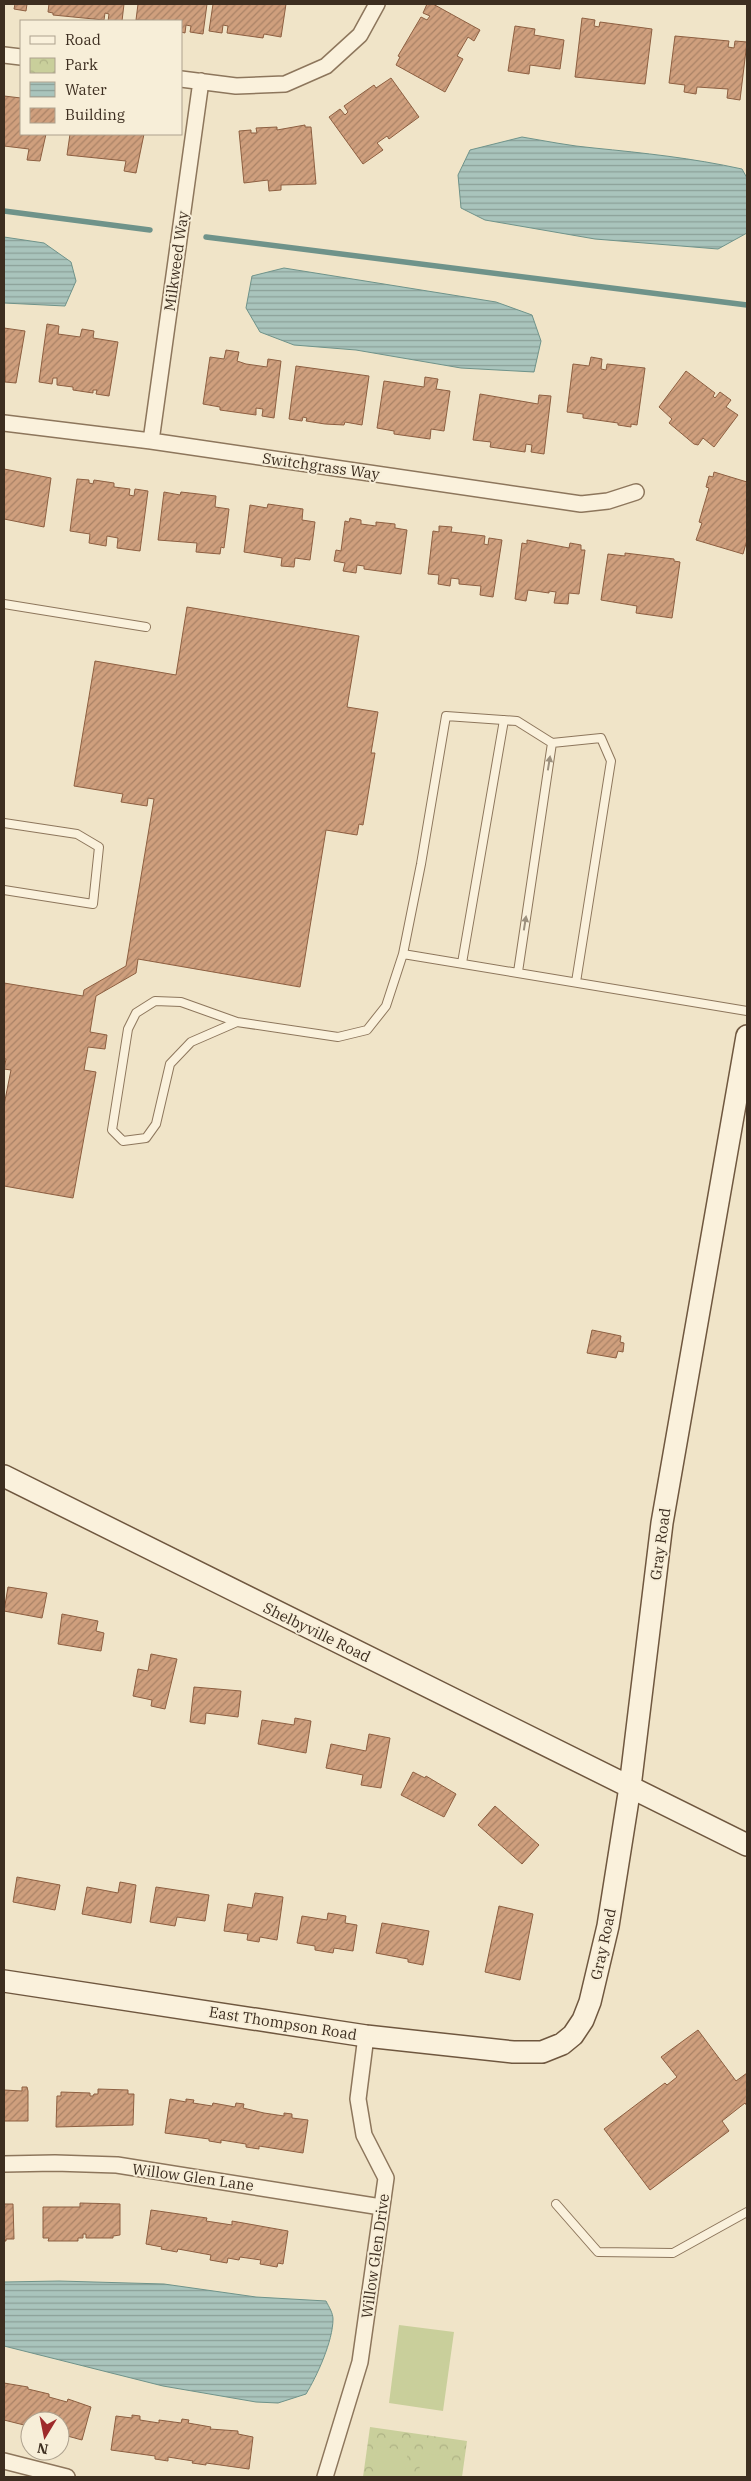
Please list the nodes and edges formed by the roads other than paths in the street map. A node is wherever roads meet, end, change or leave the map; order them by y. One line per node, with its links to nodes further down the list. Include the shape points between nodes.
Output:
1 (377, 4): 5 (street, via 360,35 326,66 285,84 236,86)
2 (4, 55): 3 (street)
3 (20, 57)
4 (182, 79): 5 (street)
5 (201, 81): 7 (street, Milkweed Way)
6 (4, 423): 7 (street, Switchgrass Way)
7 (151, 441): 8 (street, Switchgrass Way, via 581,504 608,501)
8 (636, 492)
9 (4, 604): 10 (lane)
10 (146, 627)
11 (504, 720): 12 (lane, via 517,721); 15 (lane, via 446,716); 16 (lane)
12 (552, 743): 17 (lane, one-way to 12); 18 (lane, via 601,738 611,761)
13 (4, 824): 14 (lane, via 77,834 99,846 92,904)
14 (4, 890)
15 (402, 954): 16 (lane); 20 (lane, via 386,1006 367,1030 338,1038)
16 (462, 963): 17 (lane)
17 (518, 972): 18 (lane)
18 (576, 982): 19 (lane)
19 (747, 1011)
20 (237, 1022): 20 (lane, via 191,1042 170,1064 156,1124 146,1138 123,1140 112,1130 128,1029 136,1013 156,1001 181,1002)
21 (747, 1036): 23 (main road, Gray Road, via 662,1523)
22 (4, 1476): 23 (main road, Shelbyville Road)
23 (630, 1787): 24 (main road); 27 (main road, Gray Road, via 608,1926 590,2002 584,2020)
24 (747, 1846)
25 (4, 1981): 26 (main road, East Thompson Road)
26 (366, 2036): 27 (main road, East Thompson Road, via 513,2052 542,2052); 30 (street, Willow Glen Drive, via 358,2098 364,2135 386,2178)
27 (562, 2044)
28 (4, 2164): 30 (street, Willow Glen Lane, via 117,2165)
29 (556, 2204): 31 (lane, via 598,2252 672,2253)
30 (381, 2207): 34 (street, Willow Glen Drive, via 360,2362)
31 (747, 2212)
32 (4, 2461): 33 (street)
33 (67, 2477)
34 (325, 2477)

